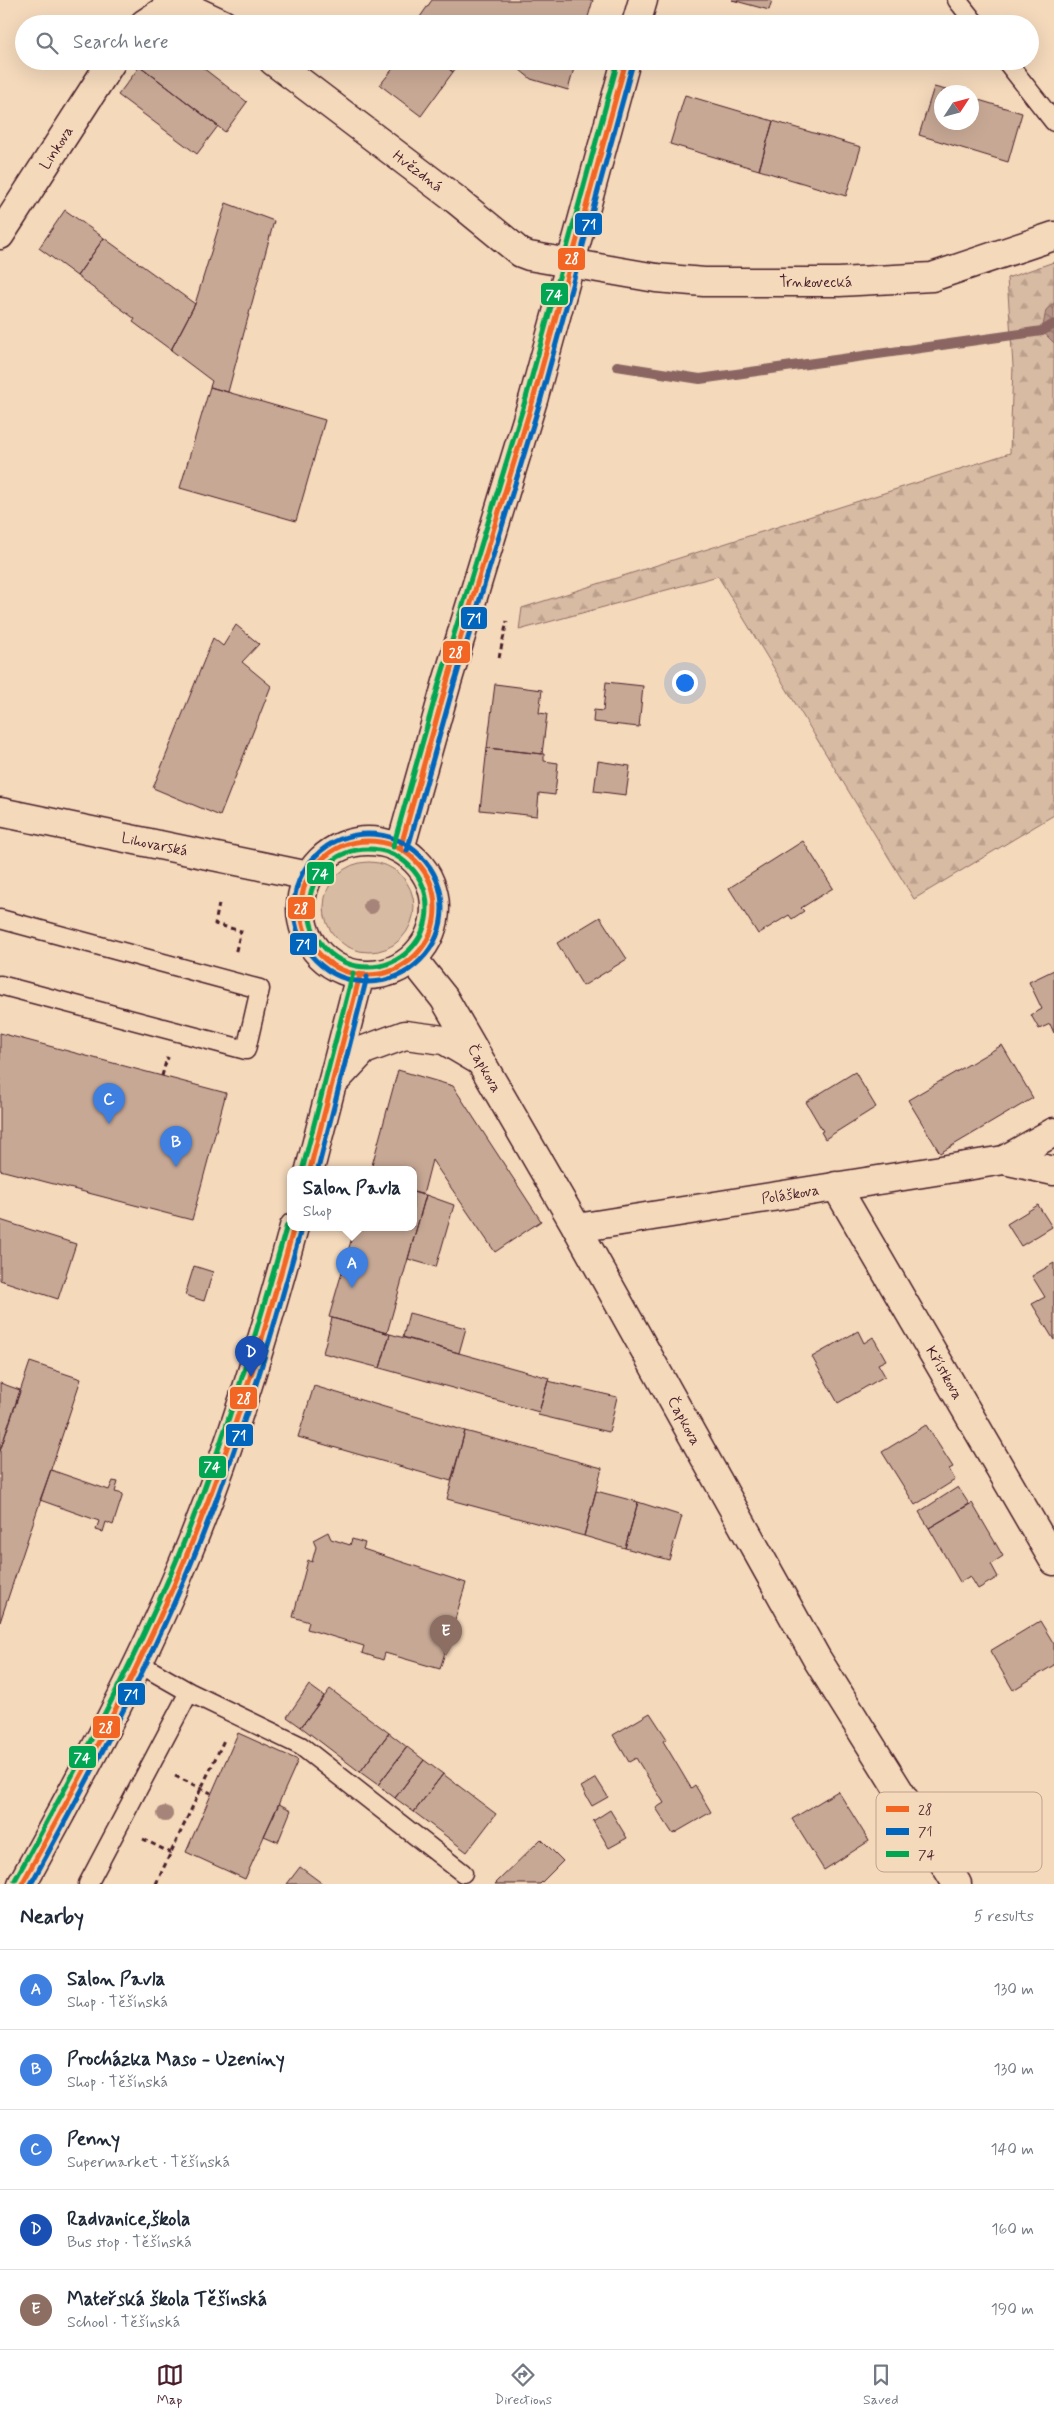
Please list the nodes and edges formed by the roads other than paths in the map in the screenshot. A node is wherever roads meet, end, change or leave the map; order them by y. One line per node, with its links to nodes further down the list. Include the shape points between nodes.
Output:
1 (643, 0): 6 (street)
2 (957, 0): 7 (lane)
3 (176, 1): 4 (street); 5 (street)
4 (157, 15)
5 (205, 15)
6 (639, 15)
7 (969, 15)
8 (106, 70): 13 (street, Linkova)
9 (284, 70): 15 (street, Hvězdná, via 475,228 521,252)
10 (624, 70): 15 (street)
11 (1013, 70): 12 (lane)
12 (1054, 122)
13 (0, 235)
14 (1054, 236): 15 (street, Trnkovecká, via 932,276 886,279 704,282 656,278)
15 (572, 263): 17 (street)
16 (0, 812): 18 (street, Lihovarská)
17 (400, 849): 18 (street, via 380,842 359,842 339,848 322,860); 20 (street, via 417,862 429,880 435,901 434,922 426,942)
18 (309, 876): 21 (street, via 302,897 302,918 308,939 322,957 339,969)
19 (0, 919): 22 (lane, via 260,989 246,1050)
20 (413, 959): 21 (street, via 379,975); 23 (street, Čapkova, via 444,998)
21 (360, 975): 24 (street)
22 (0, 985)
23 (479, 1060): 24 (street, via 444,1040 405,1035 364,1050); 30 (street, Čapkova)
24 (334, 1082): 27 (street)
25 (1054, 1132): 26 (street, Poláškova)
26 (1004, 1160): 28 (street, Poláškova); 29 (street, Poláškova)
27 (311, 1166)
28 (1054, 1171)
29 (836, 1186): 30 (street, Poláškova); 32 (street, Křístkova)
30 (577, 1228): 35 (street, Čapkova, via 817,1659)
31 (293, 1231): 33 (street, via 236,1422 184,1563)
32 (1054, 1560)
33 (138, 1663): 34 (lane); 38 (street)
34 (189, 1692): 36 (lane, via 301,1746); 39 (lane)
35 (899, 1792)
36 (463, 1872)
37 (949, 1872): 40 (street, Čapkova)
38 (22, 1884)
39 (88, 1884)
40 (956, 1884)

